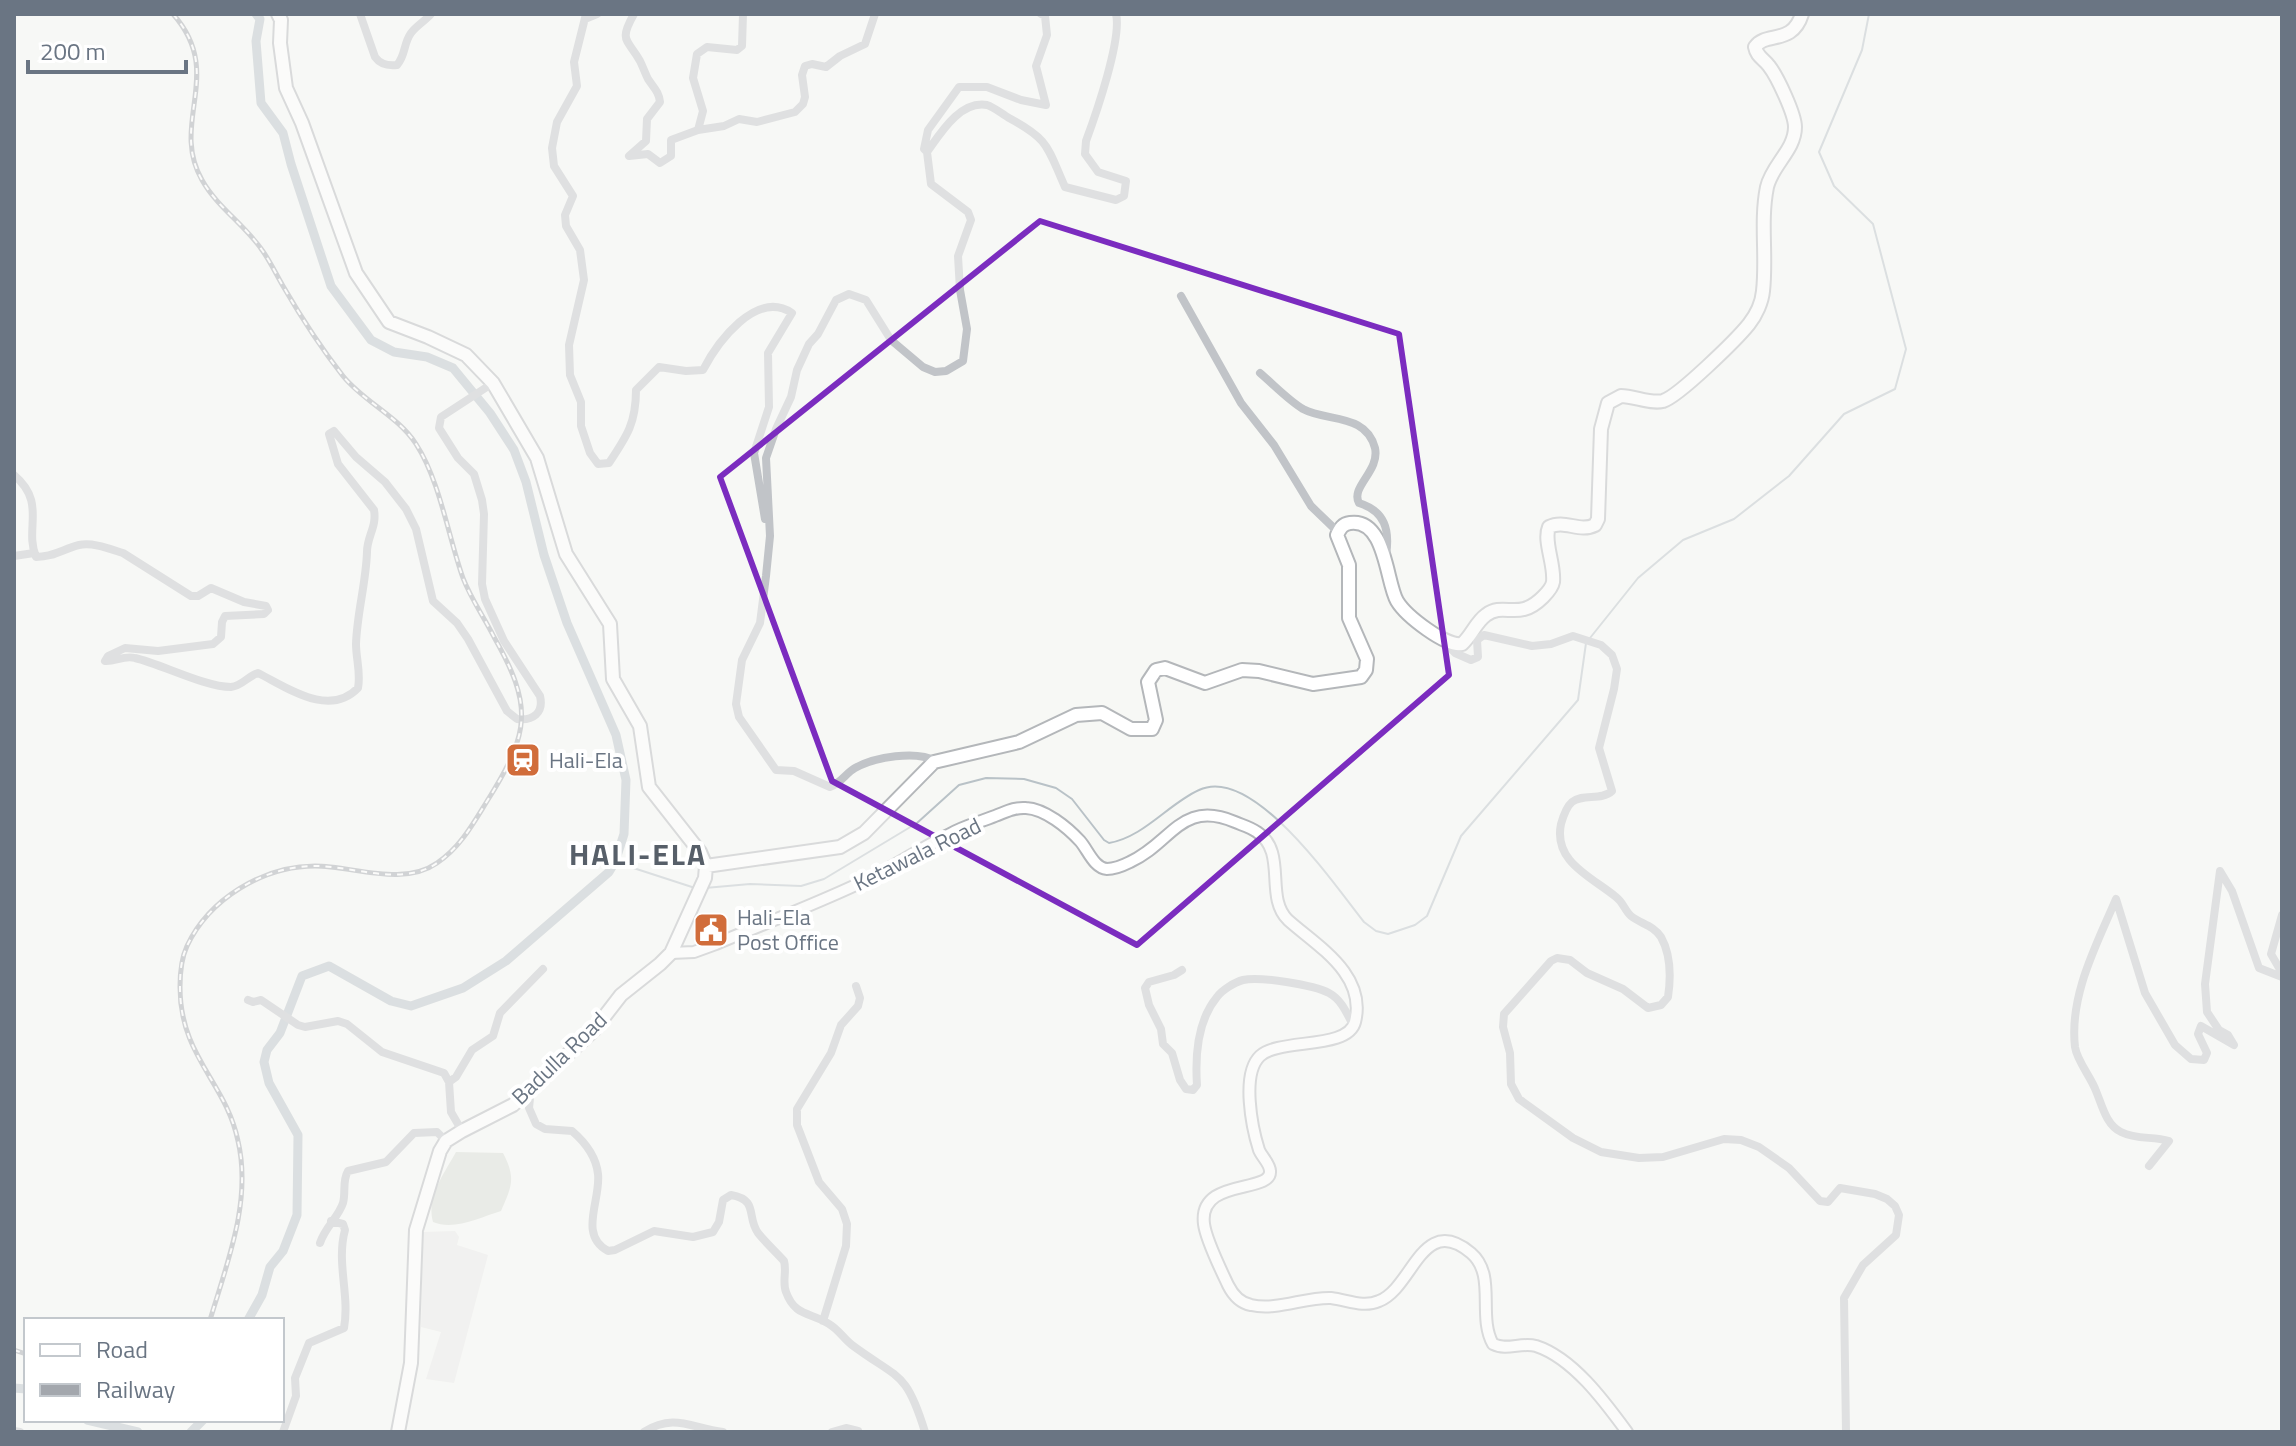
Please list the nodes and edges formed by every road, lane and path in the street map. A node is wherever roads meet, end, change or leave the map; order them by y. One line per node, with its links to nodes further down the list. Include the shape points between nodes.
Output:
1 (278, 14): 16 (highway, via 286,88 356,273 389,322 466,355)
2 (360, 14): 3 (street, via 375,57 390,66 404,57 412,31)
3 (431, 14)
4 (597, 14): 11 (street)
5 (634, 14): 12 (street, via 626,44 639,58 660,102 647,119 646,141 629,156 648,154 664,162 671,156 671,140)
6 (743, 14): 12 (street, via 742,46 707,47 697,54 693,78 703,111)
7 (875, 14): 12 (street, via 865,44 826,67 805,66 805,97 795,112)
8 (1041, 14): 13 (street, via 1047,35 1036,66 1046,105 987,87 959,87 928,130)
9 (1116, 14): 13 (street, via 1115,48 1085,154 1098,172 1126,181 1124,196 1116,200 1065,187 1047,146 1034,131 989,105 959,114)
10 (1802, 14): 23 (highway, via 1786,35 1762,40 1755,47 1773,73 1795,127 1767,188 1763,292 1755,314 1669,398 1610,400 1601,429 1595,525 1549,527 1553,583 1544,596 1525,611 1490,612 1462,644)
11 (586, 16): 19 (street, via 574,62 577,86 557,122 552,148 554,166 573,196 566,226 580,250 584,280 569,345 570,375 590,453 598,464 609,463 636,414 636,390 659,367 703,370 722,337 744,318 771,308 787,309 792,313 768,353 769,407 753,462)
12 (698, 130)
13 (927, 152): 19 (street, via 931,184 971,220 958,256 967,329 963,361 946,371 923,367 891,340 866,300 849,294 836,300 797,370 766,458)
14 (1181, 296): 18 (street, via 1241,403 1311,506)
15 (1260, 373): 22 (street, via 1303,409 1357,423 1370,438 1374,463 1356,498 1382,519 1389,537)
16 (488, 386): 20 (street, via 441,417 439,428 474,474 484,514 485,599 504,641 540,696 542,704 531,719 517,719 507,711 468,639 433,601 406,509 334,431 329,434 338,464 376,519 367,546 356,643 360,680 344,697 308,698 258,673 229,687 132,657 105,661 125,648 158,651 213,644 221,637 225,616 268,610 211,588 191,596 111,549 81,545 52,557); 25 (highway, via 537,458 566,554 610,624 613,679 640,726 649,787 700,852)
17 (14, 475): 20 (street, via 29,491)
18 (1338, 532): 22 (highway, via 1349,523 1364,526); 24 (highway, via 1349,565 1349,618 1367,659 1361,677 1313,684 1242,670 1205,683 1165,668 1156,670 1148,682 1156,720 1152,729 1131,729 1108,714 1085,713 1019,742)
19 (770, 536): 24 (street, via 760,623 742,660 736,704 739,717 776,770 794,771 830,787 876,760 909,756)
20 (34, 553): 21 (street)
21 (14, 556)
22 (1386, 556): 23 (highway, via 1400,605)
23 (1444, 641): 52 (street, via 1471,660 1478,657 1477,640 1484,635 1532,646 1580,637 1612,655 1617,669 1599,748 1612,791 1571,803 1560,847 1589,878 1620,899 1629,915 1659,934 1669,964 1668,997 1648,1008 1623,989 1557,958 1504,1014 1511,1084 1519,1099 1601,1152 1663,1157 1724,1139 1741,1140 1789,1168 1820,1201 1828,1202 1840,1188 1849,1188 1895,1206 1896,1235 1863,1265 1844,1298)
24 (936, 761): 25 (highway, via 864,833 840,847)
25 (706, 872): 27 (highway, Badulla Road)
26 (2282, 915): 30 (street, via 2271,954)
27 (671, 953): 33 (main road, Ketawala Road, via 694,952 859,884 953,832 1017,808 1041,810 1107,869 1133,861 1207,813 1262,835 1273,856 1282,913 1348,976); 35 (highway, Badulla Road, via 621,995 594,1030)
28 (543, 969): 34 (street, via 500,1013 493,1036 472,1050)
29 (1182, 970): 33 (street, via 1145,988 1163,1044 1186,1089 1197,1085 1201,1025 1218,994 1243,980 1328,992 1342,1004)
30 (2282, 975): 38 (street, via 2259,968 2220,871 2205,984 2207,1012 2234,1045 2201,1026 2198,1034 2207,1053 2204,1060 2191,1059 2175,1045 2145,993 2116,899 2084,970 2075,1049 2118,1131 2169,1141)
31 (856, 986): 41 (street, via 858,1006 841,1025 831,1053 797,1109 797,1125 819,1182 842,1209 847,1224 846,1246)
32 (248, 1000): 34 (street, via 261,1000 305,1027 347,1024 382,1052 444,1073)
33 (1354, 1027): 51 (main road, via 1336,1037 1267,1051 1255,1064 1249,1095 1270,1176 1257,1185 1219,1194 1205,1210 1203,1222 1229,1287 1238,1299 1259,1307 1326,1298 1372,1304 1395,1291 1429,1247 1447,1241 1459,1245 1483,1268 1484,1319 1493,1344 1539,1347 1563,1362 1597,1390)
34 (449, 1082): 36 (street, via 451,1112)
35 (531, 1088): 36 (highway, Badulla Road, via 513,1105); 41 (street, via 529,1108 536,1124 572,1131 591,1150 598,1174 591,1219 603,1248 615,1250 654,1231 693,1237 713,1232 723,1200 739,1196 747,1201 758,1232 784,1261 790,1299 801,1314)
36 (462, 1131): 37 (highway, Badulla Road)
37 (446, 1141): 39 (street, via 437,1132 414,1133 386,1162 348,1171 342,1206); 46 (highway, via 416,1230 411,1363)
38 (2149, 1166)
39 (331, 1221): 40 (street); 45 (street, via 345,1230 344,1328 309,1343)
40 (320, 1243)
41 (823, 1321): 50 (street, via 909,1387)
42 (14, 1431): 44 (street)
43 (858, 1431): 49 (street)
44 (20, 1432)
45 (283, 1432)
46 (398, 1432)
47 (644, 1432): 48 (street, via 675,1421)
48 (723, 1432)
49 (832, 1432)
50 (925, 1432)
51 (1627, 1432)
52 (1846, 1432)

